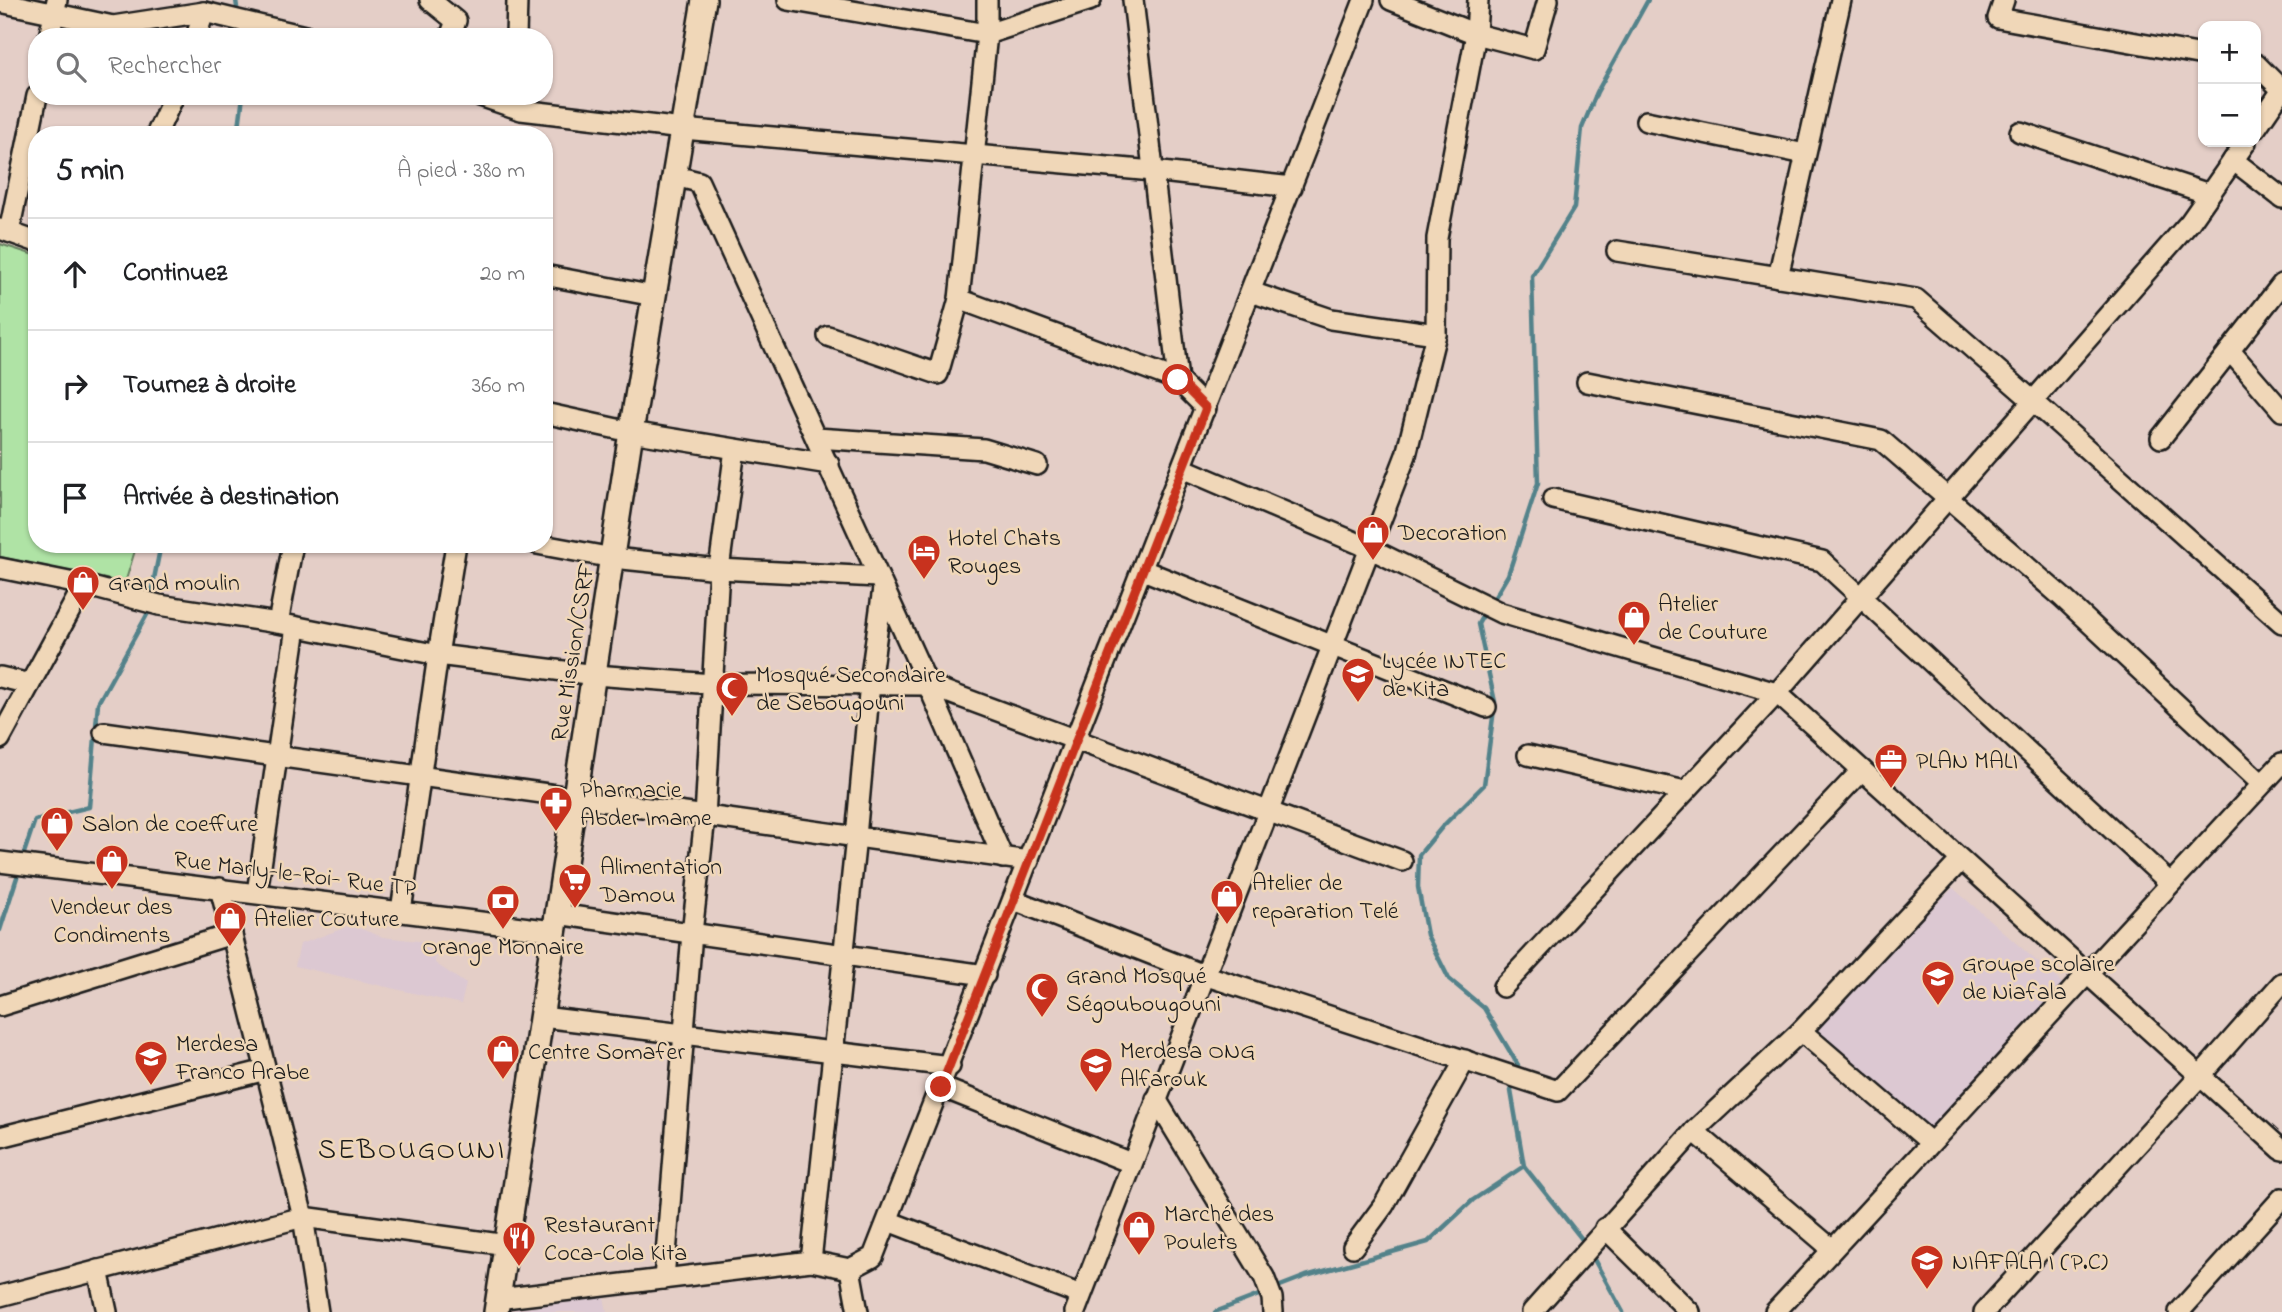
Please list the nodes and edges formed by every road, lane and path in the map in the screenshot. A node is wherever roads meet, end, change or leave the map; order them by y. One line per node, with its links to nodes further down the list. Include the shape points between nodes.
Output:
1 (243, 0): 18 (street)
2 (430, 0): 22 (street, via 456,21)
3 (517, 0): 23 (street)
4 (704, 0): 36 (main road, Rue Mission/CSRF)
5 (788, 0): 24 (street)
6 (987, 0): 24 (street)
7 (1091, 0): 24 (street)
8 (1133, 0): 43 (street)
9 (1364, 0): 45 (street)
10 (1391, 0): 25 (street)
11 (1478, 0): 25 (street)
12 (1548, 0): 25 (street, via 1534,49)
13 (1840, 0): 40 (street)
14 (2004, 0): 26 (street, via 1998,18)
15 (0, 2): 16 (street)
16 (56, 7): 17 (street, via 113,26); 19 (street)
17 (204, 12): 18 (street); 20 (street)
18 (243, 20): 21 (street)
19 (51, 28)
20 (199, 28)
21 (274, 28)
22 (453, 28)
23 (516, 28)
24 (987, 34): 41 (street)
25 (1476, 34): 57 (street, via 1437,238)
26 (2198, 54)
27 (2261, 70): 28 (street)
28 (2281, 94): 33 (street)
29 (35, 105): 34 (street)
30 (170, 105): 35 (street)
31 (533, 105): 36 (street)
32 (1646, 121): 40 (street)
33 (2261, 121)
34 (30, 126)
35 (160, 126)
36 (683, 129): 41 (street); 44 (main road, Rue Mission/CSRF)
37 (2020, 132): 46 (street)
38 (28, 133): 48 (street)
39 (2242, 147): 42 (street)
40 (1805, 154): 52 (street)
41 (974, 156): 43 (street); 56 (street)
42 (2233, 160): 46 (street); 47 (street)
43 (1153, 171): 45 (street); 60 (street)
44 (675, 176): 55 (main road, Rue Mission/CSRF); 67 (street, via 699,182)
45 (1292, 187): 54 (street)
46 (2209, 194): 62 (street, via 2190,222)
47 (2282, 198)
48 (4, 230): 49 (street)
49 (28, 239)
50 (1617, 251): 52 (street)
51 (553, 277): 55 (street)
52 (1778, 277): 62 (street, via 1916,299)
53 (2282, 284): 59 (street)
54 (1251, 292): 57 (street, via 1331,319); 63 (street)
55 (654, 296): 66 (main road, Rue Mission/CSRF)
56 (959, 299): 58 (street, via 938,374); 60 (street)
57 (1436, 334): 76 (street, via 1406,455)
58 (828, 336)
59 (2231, 352): 64 (street); 68 (street)
60 (1178, 380): 63 (street)
61 (1587, 382): 73 (street, via 1881,440)
62 (2033, 401): 73 (street); 86 (street)
63 (1206, 408): 72 (street)
64 (2282, 411)
65 (553, 415): 66 (street)
66 (631, 432): 69 (street); 79 (main road, Rue Mission/CSRF)
67 (816, 438): 70 (street); 71 (street, via 984,449)
68 (2161, 438)
69 (735, 449): 70 (street); 81 (street)
70 (829, 464): 83 (street)
71 (1037, 465)
72 (1182, 468): 76 (street); 82 (street)
73 (1948, 498): 85 (street); 106 (street, via 2062,597)
74 (1553, 499): 85 (street, via 1822,561)
75 (553, 547): 79 (street)
76 (1368, 548): 88 (street); 96 (street, via 1501,613)
77 (292, 553): 87 (street)
78 (455, 553): 89 (street)
79 (613, 558): 81 (street); 90 (main road, Rue Mission/CSRF)
80 (0, 568): 84 (street)
81 (719, 569): 83 (street); 94 (street)
82 (1143, 570): 88 (street); 100 (street)
83 (880, 583): 92 (street); 95 (street)
84 (84, 585): 87 (street, via 159,605); 93 (street)
85 (1861, 597): 96 (street); 117 (street)
86 (2282, 622)
87 (287, 625): 89 (street); 102 (street)
88 (1331, 646): 97 (street); 109 (street)
89 (438, 655): 90 (street); 105 (street)
90 (596, 675): 94 (street); 108 (main road, Rue Mission/CSRF)
91 (0, 677): 93 (street)
92 (870, 683): 94 (street); 95 (street); 111 (street)
93 (30, 684): 99 (street)
94 (712, 684): 110 (street)
95 (928, 685): 100 (street); 112 (street)
96 (1777, 694): 104 (street); 107 (street)
97 (1486, 707)
98 (104, 732): 102 (street)
99 (0, 739)
100 (1077, 740): 109 (street); 114 (street)
101 (1528, 755): 107 (street)
102 (277, 757): 105 (street); 119 (street)
103 (2282, 763): 106 (street)
104 (1862, 770): 113 (street); 136 (street, via 1558,1091)
105 (420, 777): 108 (street); 121 (street)
106 (2262, 784): 117 (street)
107 (1685, 791): 130 (street)
108 (576, 799): 110 (street); 122 (main road, Rue Mission/CSRF)
109 (1268, 811): 115 (street); 128 (street)
110 (705, 817): 111 (street); 123 (street)
111 (856, 837): 112 (street); 125 (street)
112 (1003, 858): 114 (street)
113 (1961, 860): 126 (street); 133 (street)
114 (1029, 861): 120 (street)
115 (1402, 861)
116 (2, 862): 118 (street, Rue Marly-le-Roi- Rue TP)
117 (2170, 883): 126 (street)
118 (220, 888): 119 (street, Rue Marly-le-Roi- Rue TP); 124 (street)
119 (257, 893): 121 (street, Rue Marly-le-Roi- Rue TP)
120 (1014, 900): 127 (street); 128 (street)
121 (401, 911): 122 (street, Rue Marly-le-Roi- Rue TP)
122 (556, 922): 123 (street, Rue Marly-le-Roi- Rue TP); 132 (main road, Rue Mission/CSRF)
123 (692, 933): 125 (street, Rue Marly-le-Roi- Rue TP); 134 (street)
124 (232, 934): 131 (street); 138 (street)
125 (844, 954): 127 (street, Rue Marly-le-Roi- Rue TP); 135 (street)
126 (2086, 973): 139 (street); 144 (street)
127 (985, 975): 137 (street)
128 (1204, 975): 136 (street); 141 (street)
129 (2282, 983): 139 (street)
130 (1503, 987)
131 (0, 1006)
132 (542, 1017): 134 (street); 151 (main road, Rue Mission/CSRF)
133 (1801, 1031): 142 (street); 144 (street)
134 (683, 1034): 135 (street); 157 (street)
135 (833, 1052): 137 (street); 154 (street)
136 (1465, 1060): 152 (street, via 1384,1205)
137 (950, 1066): 140 (street)
138 (266, 1070): 143 (street); 148 (street)
139 (2200, 1076): 145 (street); 168 (street)
140 (941, 1087): 146 (street); 149 (street)
141 (1156, 1099): 146 (street); 160 (street, via 1264,1277)
142 (1694, 1131): 150 (street); 153 (street)
143 (0, 1137)
144 (1930, 1142): 153 (street)
145 (2282, 1150)
146 (1132, 1163): 159 (street)
147 (2282, 1198): 169 (street)
148 (303, 1217): 151 (street); 156 (street); 163 (street)
149 (888, 1221): 155 (street, via 873,1258); 159 (street)
150 (1605, 1228): 165 (street); 166 (street)
151 (507, 1245): 161 (main road, Rue Mission/CSRF)
152 (1353, 1247)
153 (1832, 1249): 167 (street)
154 (811, 1261): 155 (street); 157 (street)
155 (850, 1269): 164 (street)
156 (98, 1270): 158 (street); 162 (street)
157 (664, 1279): 161 (street)
158 (0, 1296)
159 (1078, 1304)
160 (1273, 1305)
161 (497, 1306)
162 (107, 1312)
163 (318, 1312)
164 (858, 1312)
165 (1532, 1312)
166 (1690, 1312)
167 (1775, 1312)
168 (1984, 1312)
169 (2179, 1312)

